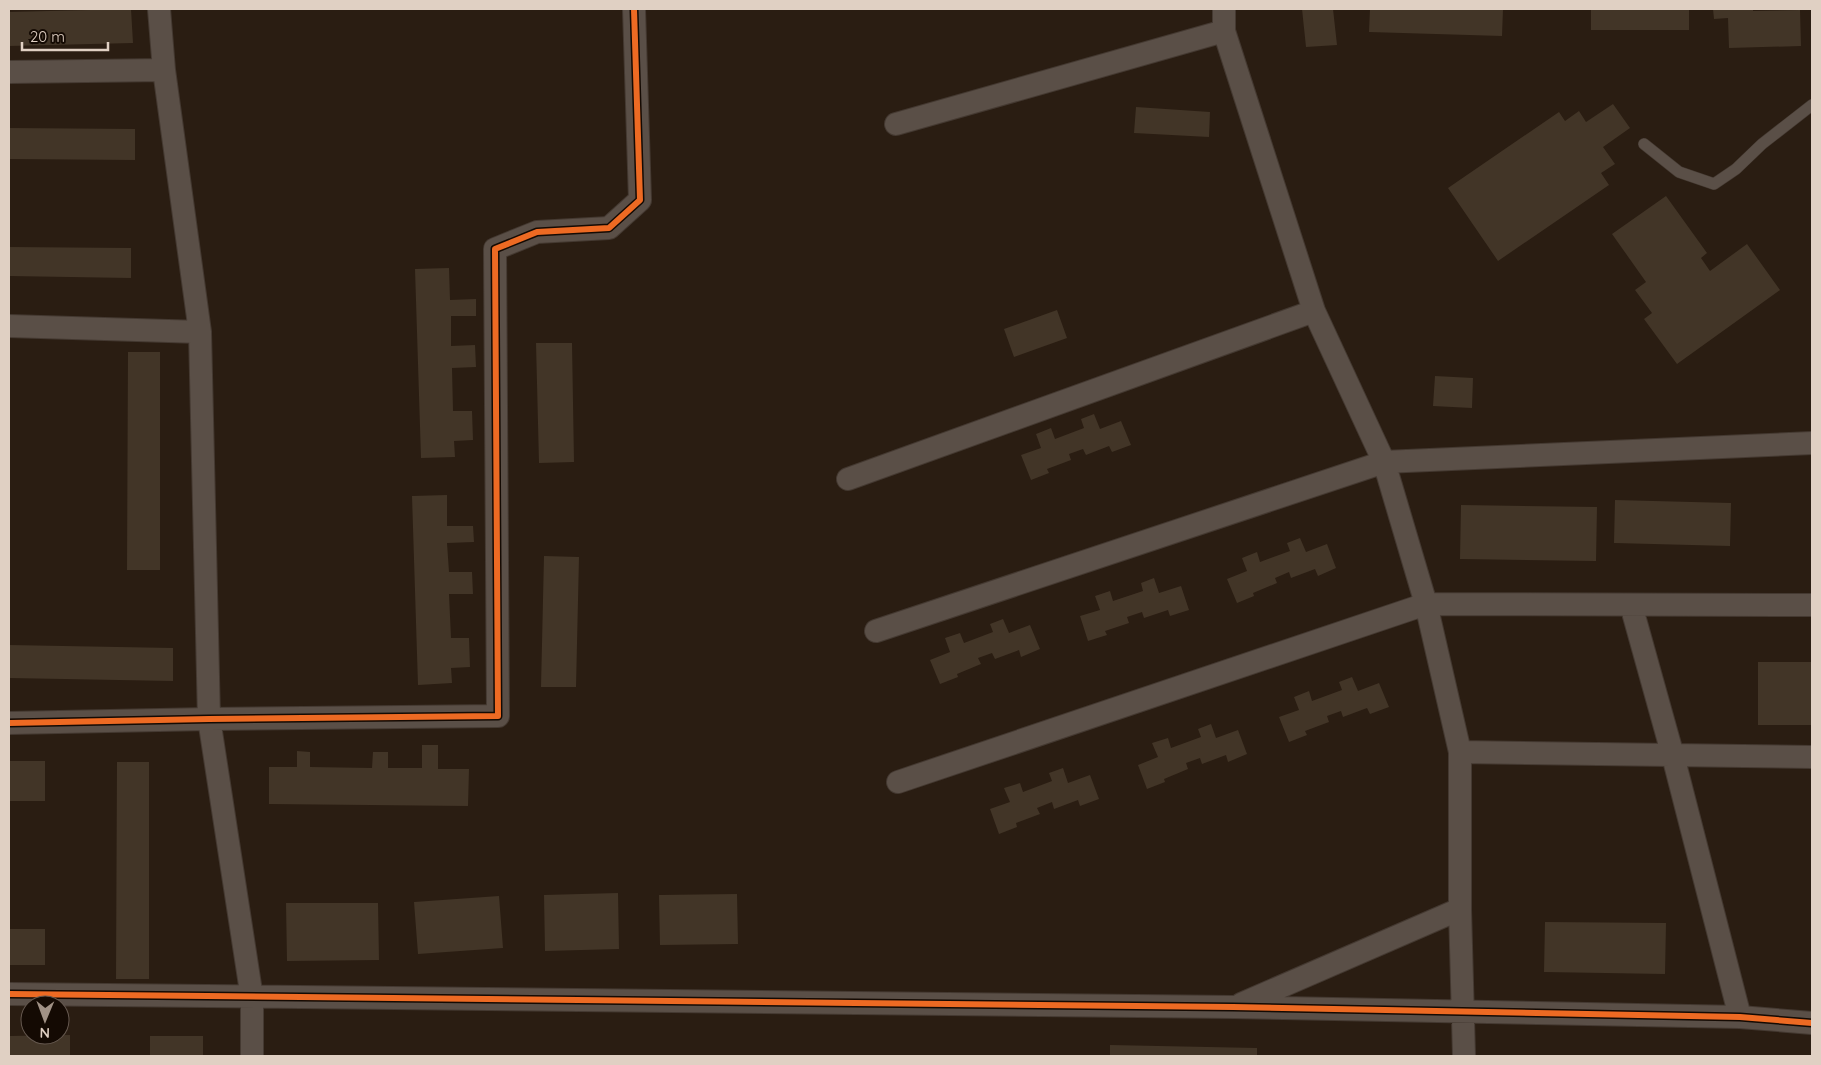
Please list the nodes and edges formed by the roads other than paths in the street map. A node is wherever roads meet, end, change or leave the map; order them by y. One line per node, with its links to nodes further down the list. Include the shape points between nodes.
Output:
1 (159, 9): 5 (street)
2 (634, 9): 20 (street, via 640,200 609,228 537,232 496,249 498,716)
3 (1224, 9): 4 (street)
4 (1224, 31): 8 (street); 10 (street)
5 (164, 70): 6 (street); 12 (street)
6 (9, 72)
7 (1812, 105): 9 (lane, via 1714,184 1679,172)
8 (896, 124)
9 (1644, 144)
10 (1314, 311): 14 (street); 15 (street)
11 (9, 326): 12 (street)
12 (200, 332): 20 (street)
13 (1812, 443): 14 (street)
14 (1384, 462): 16 (street); 19 (street)
15 (848, 479)
16 (1426, 604): 17 (street); 22 (street); 25 (street)
17 (1631, 605): 18 (street); 23 (street)
18 (1812, 605)
19 (876, 630)
20 (209, 719): 21 (street); 28 (street)
21 (9, 723)
22 (1460, 752): 23 (street); 26 (street)
23 (1673, 756): 24 (street); 31 (street)
24 (1812, 757)
25 (898, 782)
26 (1460, 909): 29 (street); 30 (street)
27 (9, 994): 28 (street)
28 (252, 998): 29 (street); 33 (street)
29 (1233, 1008): 30 (street)
30 (1463, 1013): 31 (street); 34 (street)
31 (1740, 1017): 32 (street)
32 (1812, 1024)
33 (252, 1056)
34 (1464, 1056)

